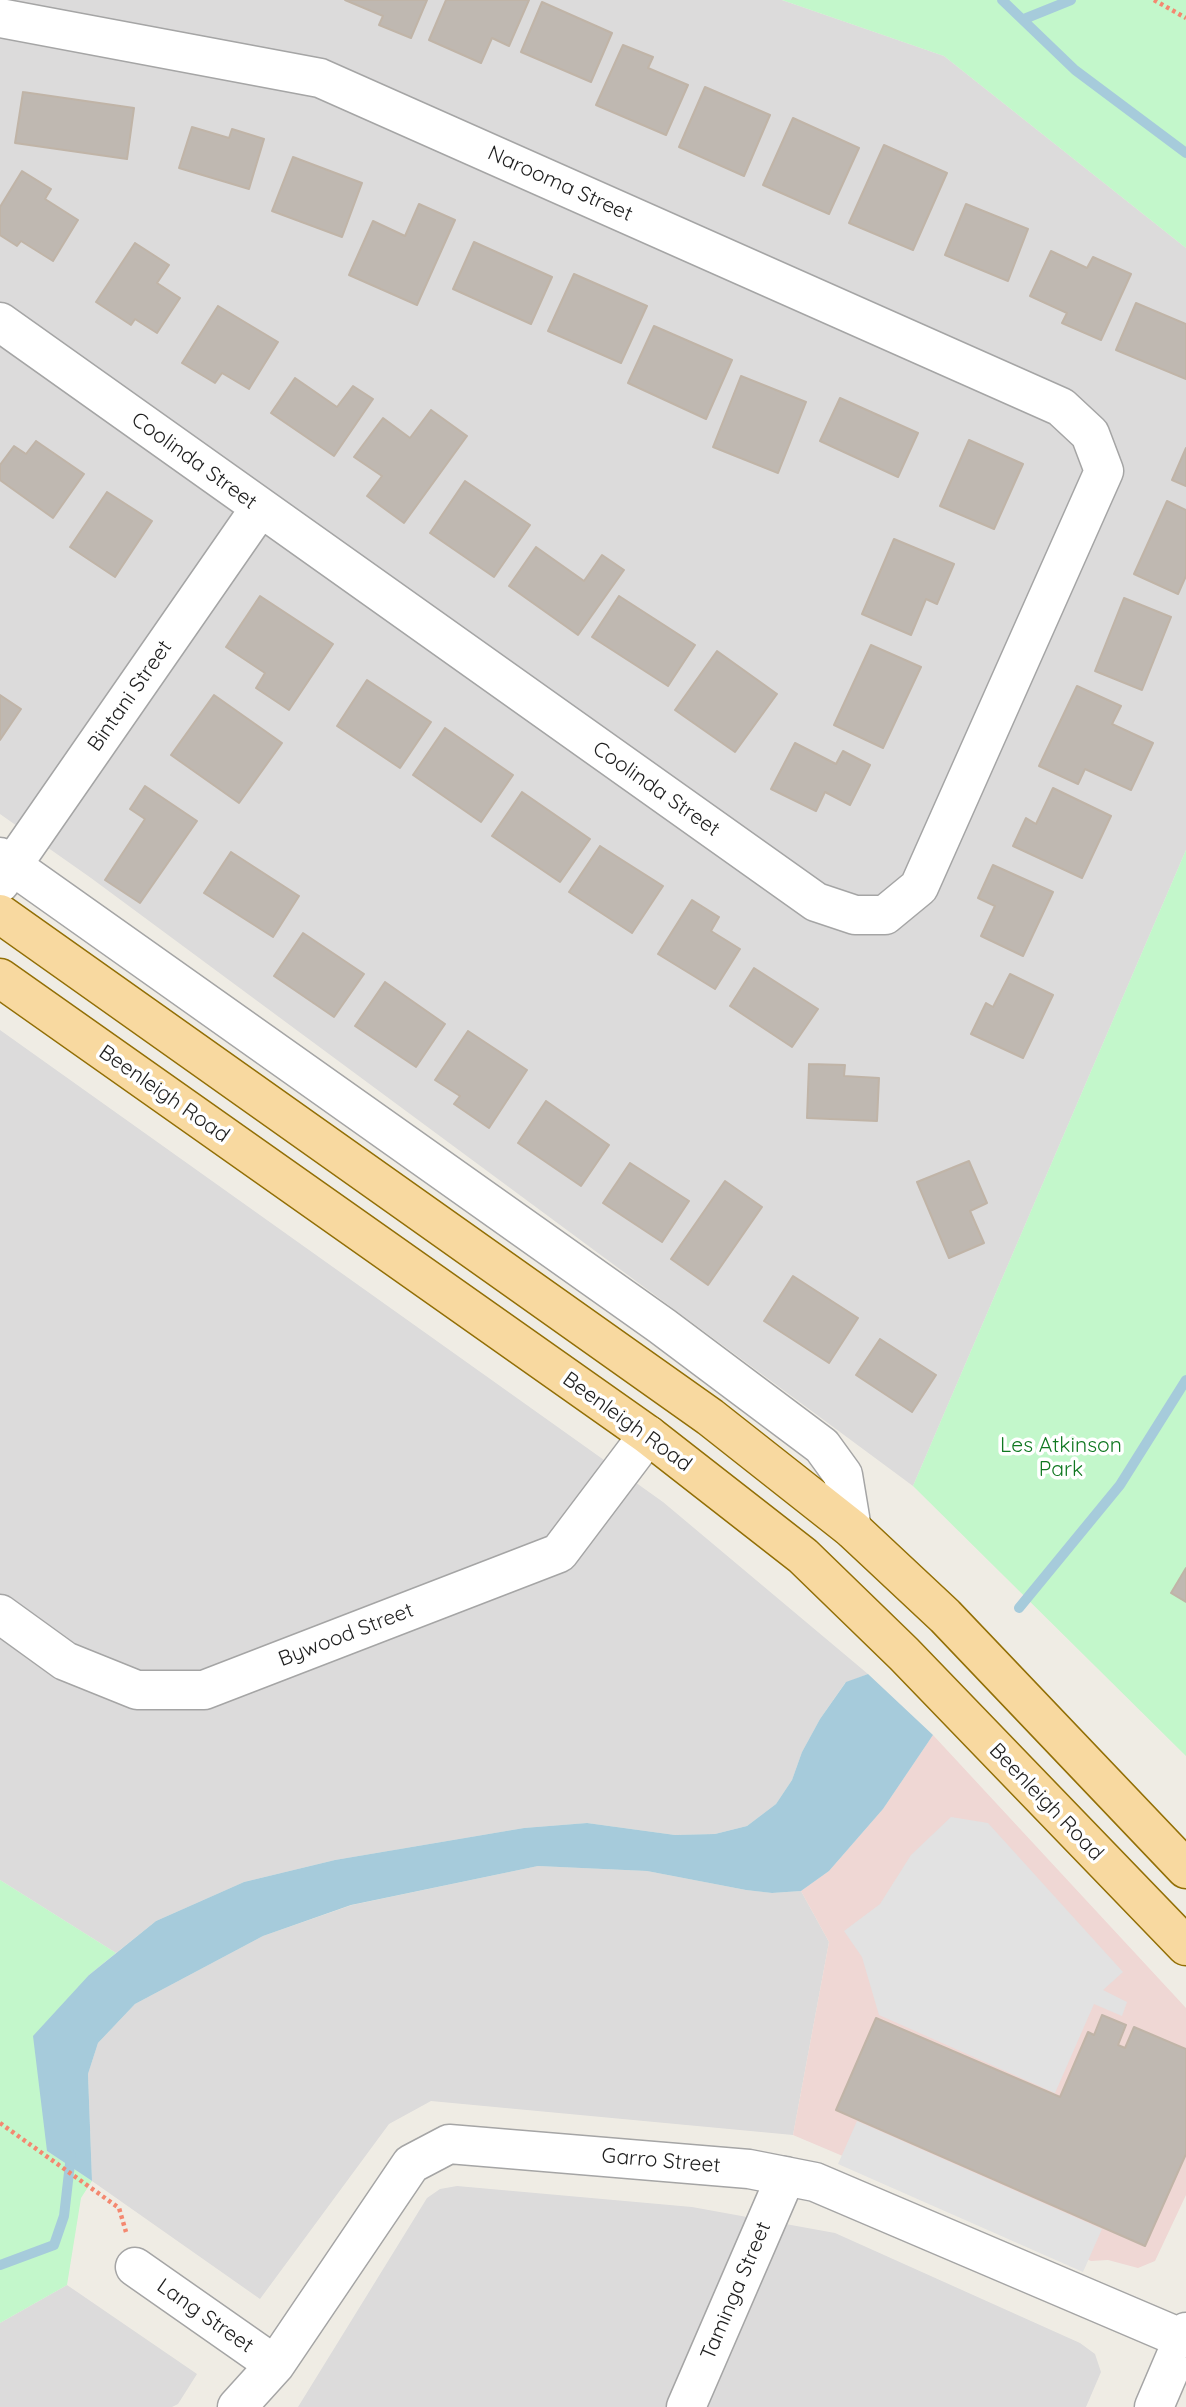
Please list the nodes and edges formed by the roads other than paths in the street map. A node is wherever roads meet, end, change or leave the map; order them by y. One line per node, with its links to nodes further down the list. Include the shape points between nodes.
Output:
1 (0, 18): 3 (street, Narooma Street, via 320,78 1062,407)
2 (0, 322): 4 (street, Coolinda Street)
3 (1090, 434): 4 (street, Coolinda Street, via 1104,471 919,887 885,915 855,915 816,902)
4 (260, 508): 5 (street, Bintani Street)
5 (4, 869): 9 (street, via 662,1326 822,1446 843,1475)
6 (0, 914): 9 (main road, via 710,1417)
7 (0, 978): 8 (main road, Beenleigh Road)
8 (648, 1435): 10 (street, Bywood Street, via 559,1553 204,1690 137,1690 65,1661); 12 (main road, Beenleigh Road, via 803,1556)
9 (852, 1529): 11 (main road, via 945,1615)
10 (0, 1614)
11 (1186, 1869)
12 (1186, 1946)
13 (786, 2176): 15 (street, Garro Street, via 815,2182); 16 (street, Garro Street, via 449,2144 411,2164); 18 (street, Taminga Street)
14 (135, 2267): 16 (street, Lang Street)
15 (1184, 2335): 19 (street)
16 (275, 2365): 17 (street, Garro Street)
17 (237, 2407)
18 (686, 2407)
19 (1154, 2407)

